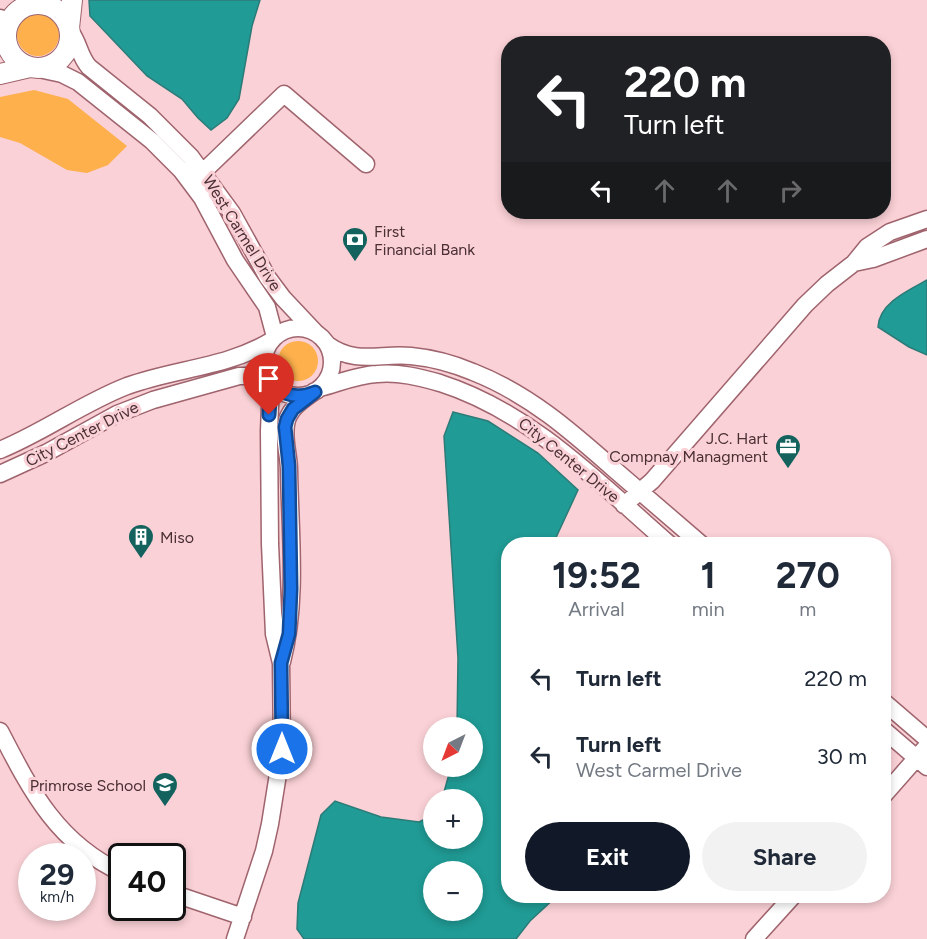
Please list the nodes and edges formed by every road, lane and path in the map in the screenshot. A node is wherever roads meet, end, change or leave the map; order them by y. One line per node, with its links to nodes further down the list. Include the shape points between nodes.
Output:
1 (72, 0): 3 (main road)
2 (37, 2): 3 (main road, via 59,11); 4 (main road, via 14,14)
3 (70, 30): 5 (main road, via 68,48 62,57 49,66); 8 (street, West Carmel Drive, via 89,67 150,116)
4 (3, 35): 5 (main road, via 12,55)
5 (32, 67): 6 (main road); 13 (street, West Carmel Drive, via 78,82 152,141 181,170 267,307)
6 (0, 74)
7 (366, 164): 8 (street, via 284,94)
8 (203, 172): 12 (street, West Carmel Drive, via 236,219 268,278)
9 (927, 219): 11 (street, via 882,237)
10 (927, 239): 11 (street, via 873,260)
11 (854, 263): 19 (street, via 805,305)
12 (315, 332): 13 (street, via 297,328 283,331); 14 (street)
13 (273, 339): 15 (street, via 264,363); 17 (street, City Center Drive, via 227,361 125,387)
14 (328, 345): 16 (street, via 330,375); 19 (street, City Center Drive, via 353,357 411,356 434,360 491,379 544,410)
15 (271, 382): 16 (street, via 289,395); 18 (street, City Center Drive, via 235,377 153,400 117,414); 23 (street, via 270,544 274,634)
16 (318, 390): 20 (street, City Center Drive, via 356,376 393,374 467,392 538,432); 23 (street, via 293,409 285,427 291,609)
17 (0, 450)
18 (0, 474)
19 (640, 491): 20 (street); 22 (street, City Center Drive)
20 (624, 505): 21 (street, City Center Drive)
21 (661, 537)
22 (693, 537)
23 (281, 663): 33 (street, via 282,749 276,794 264,851)
24 (891, 708): 27 (street)
25 (0, 731): 30 (street, via 53,822 87,853)
26 (891, 735): 28 (street)
27 (927, 739)
28 (923, 757): 29 (street)
29 (891, 788)
30 (108, 865)
31 (186, 898): 33 (street)
32 (787, 903): 35 (street)
33 (243, 917): 34 (street)
34 (235, 939)
35 (754, 939)

